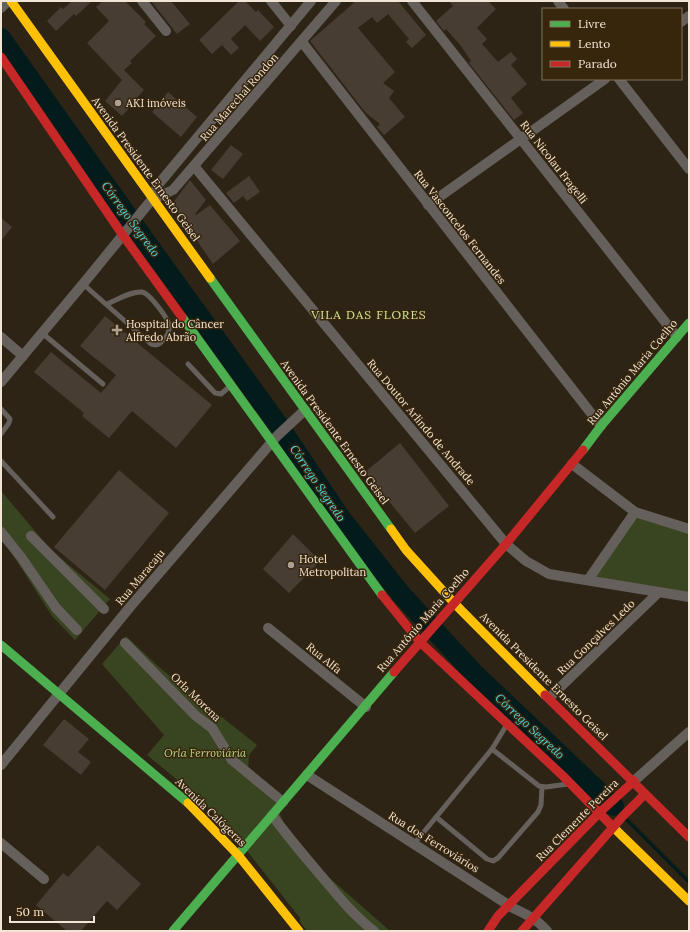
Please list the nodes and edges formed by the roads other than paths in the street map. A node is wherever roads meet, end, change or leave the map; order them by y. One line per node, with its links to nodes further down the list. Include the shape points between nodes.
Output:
1 (142, 1): 8 (street)
2 (271, 1): 7 (street)
3 (311, 1): 7 (street, Rua Marechal Rondon)
4 (336, 1): 9 (street, Rua Marechal Rondon)
5 (412, 1): 13 (street, Rua Nicolau Fragelli)
6 (6, 3): 16 (main road, Avenida Presidente Ernesto Geisel)
7 (291, 26): 16 (street, Rua Marechal Rondon, via 156,186)
8 (166, 31)
9 (302, 42): 14 (street, Rua Marechal Rondon); 17 (street, Rua Vasconcelos Fernandes)
10 (1, 57): 18 (main road)
11 (604, 80): 13 (street)
12 (620, 80): 15 (street)
13 (520, 139): 17 (street); 23 (street, Rua Nicolau Fragelli)
14 (194, 166): 16 (street, Rua Marechal Rondon, via 173,190); 42 (street, Rua Doutor Arlindo de Andrade)
15 (689, 169)
16 (151, 201): 18 (street, Rua Marechal Rondon); 31 (main road, Avenida Presidente Ernesto Geisel)
17 (428, 205): 32 (street, Rua Vasconcelos Fernandes)
18 (122, 234): 19 (street, Rua Marechal Rondon); 29 (main road)
19 (83, 284): 20 (lane); 22 (street, Rua Marechal Rondon)
20 (107, 304): 20 (lane, via 152,344 159,345 167,337 169,324 146,293 134,293)
21 (689, 323): 23 (main road, Rua Antônio Maria Coelho)
22 (42, 333): 25 (street, Rua Marechal Rondon); 28 (lane)
23 (677, 337): 32 (main road, Rua Antônio Maria Coelho)
24 (1, 338): 25 (street)
25 (23, 356): 27 (street, Rua Marechal Rondon)
26 (188, 364): 29 (lane, via 216,393 221,394)
27 (1, 382)
28 (103, 384)
29 (231, 386): 34 (main road)
30 (1, 409): 33 (lane, via 10,419)
31 (301, 414): 34 (street, Rua Maracaju); 46 (main road, Avenida Presidente Ernesto Geisel, via 406,550)
32 (601, 426): 36 (main road, Rua Antônio Maria Coelho)
33 (1, 434)
34 (274, 439): 50 (main road, via 373,584); 53 (street, Rua Maracaju, via 130,607)
35 (1, 461): 38 (lane)
36 (572, 464): 37 (street); 42 (main road, Rua Antônio Maria Coelho)
37 (635, 512): 39 (street); 43 (street)
38 (53, 517)
39 (689, 529)
40 (1, 532): 49 (street, via 56,608)
41 (31, 536): 47 (street)
42 (506, 544): 43 (street, Rua Doutor Arlindo de Andrade, via 526,561 549,574); 46 (main road, Rua Antônio Maria Coelho)
43 (588, 580): 44 (street, Rua Doutor Arlindo de Andrade)
44 (659, 592): 45 (street, Rua Doutor Arlindo de Andrade); 54 (street, Rua Gonçalves Ledo)
45 (689, 597)
46 (454, 603): 50 (main road, Rua Antônio Maria Coelho); 54 (main road, Avenida Presidente Ernesto Geisel)
47 (104, 609)
48 (268, 628): 55 (street, Rua Alfa)
49 (77, 630)
50 (420, 642): 55 (main road, Rua Antônio Maria Coelho); 56 (main road)
51 (124, 643): 65 (street, Orla Morena, via 196,716 212,728 232,760)
52 (1, 645): 53 (main road, Avenida Calógeras)
53 (59, 695): 59 (street, Rua Maracaju); 73 (main road, Avenida Calógeras, via 188,803)
54 (549, 698): 62 (main road, Avenida Presidente Ernesto Geisel)
55 (366, 707): 60 (main road, Rua Antônio Maria Coelho)
56 (507, 723): 58 (lane); 61 (main road)
57 (689, 732): 62 (street, Rua Clemente Pereira)
58 (492, 749): 63 (lane); 68 (lane)
59 (1, 765)
60 (306, 775): 65 (main road, Rua Antônio Maria Coelho); 72 (street, Rua dos Ferroviários)
61 (570, 784): 63 (lane); 66 (main road)
62 (630, 785): 64 (main road, Avenida Presidente Ernesto Geisel); 66 (main road, Rua Clemente Pereira)
63 (542, 787): 68 (lane, via 538,812 493,861 487,859)
64 (645, 794): 69 (main road); 70 (main road, Avenida Presidente Ernesto Geisel)
65 (283, 802): 67 (main road, Rua Antônio Maria Coelho)
66 (599, 813): 69 (main road); 76 (main road, Rua Clemente Pereira)
67 (272, 815): 73 (main road, Rua Antônio Maria Coelho); 80 (street, via 346,905)
68 (436, 817): 72 (lane)
69 (613, 827): 75 (main road); 77 (main road)
70 (689, 837)
71 (1, 843): 74 (street)
72 (414, 844): 76 (street, Rua dos Ferroviários)
73 (238, 855): 78 (main road, Rua Antônio Maria Coelho); 79 (main road, Avenida Calógeras)
74 (44, 879)
75 (689, 901)
76 (510, 905): 77 (street, Rua dos Ferroviários); 81 (main road, Rua Clemente Pereira, via 498,916)
77 (532, 918): 82 (main road); 83 (street, Rua dos Ferroviários)
78 (173, 931)
79 (299, 931)
80 (374, 931)
81 (488, 931)
82 (522, 931)
83 (547, 931)

